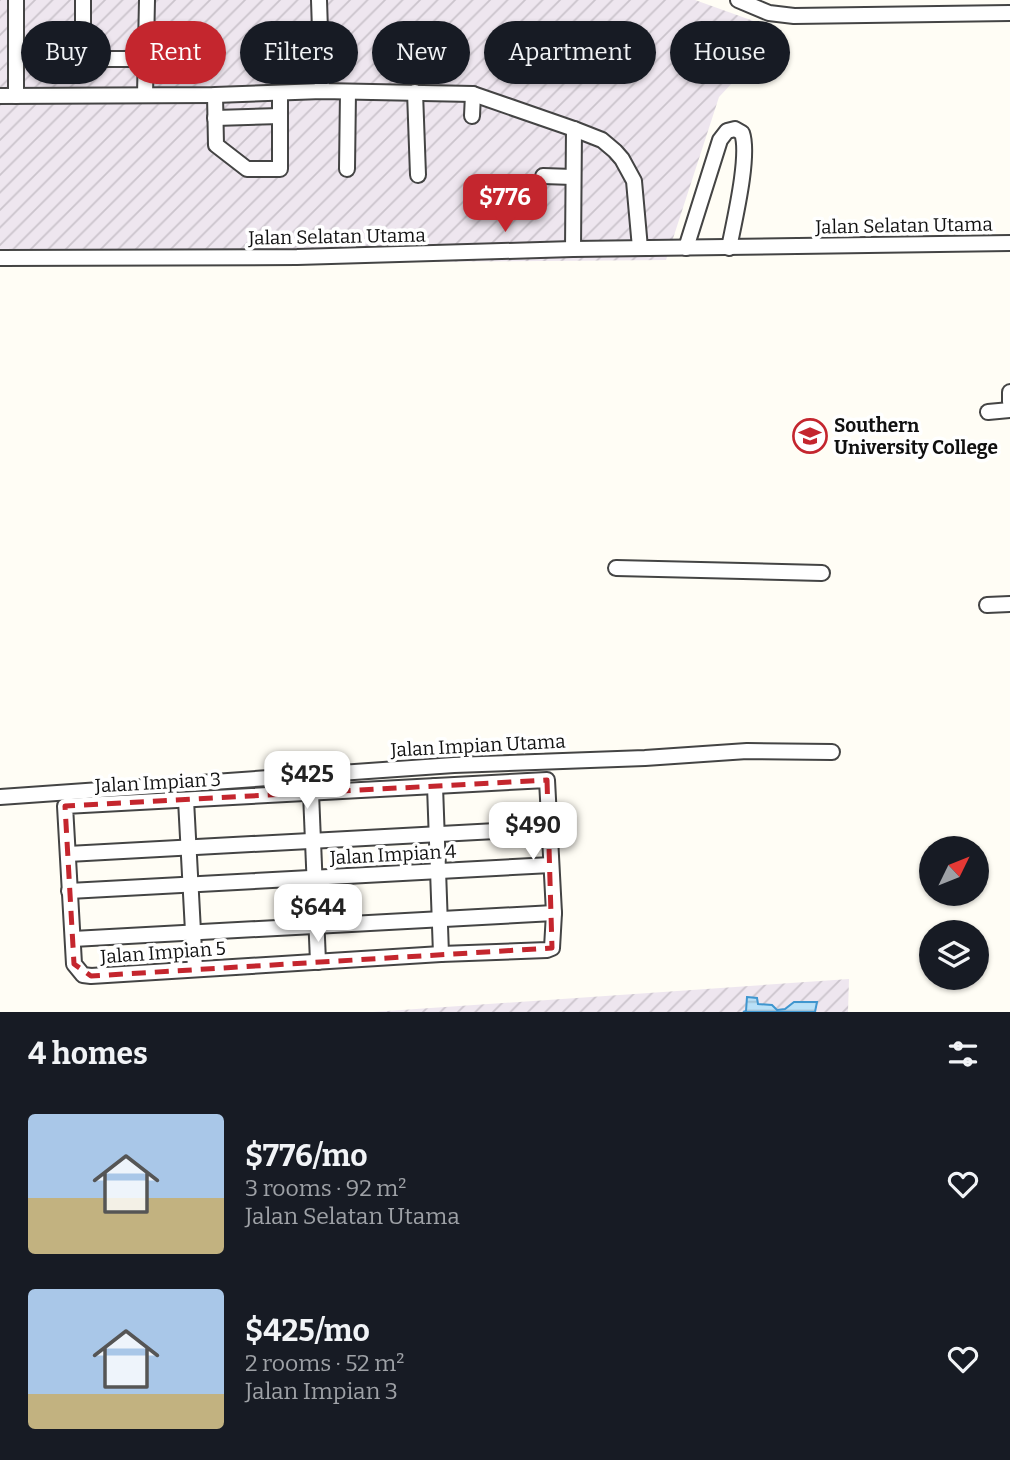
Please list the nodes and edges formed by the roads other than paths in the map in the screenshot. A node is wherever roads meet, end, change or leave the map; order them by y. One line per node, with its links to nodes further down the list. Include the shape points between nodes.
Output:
1 (16, 0): 9 (street)
2 (83, 0): 7 (street)
3 (147, 0): 8 (street)
4 (319, 0): 12 (street)
5 (742, 2): 6 (street, via 769,13 794,16)
6 (1010, 13)
7 (83, 21)
8 (147, 21)
9 (17, 55): 10 (street); 20 (street)
10 (21, 55)
11 (145, 84): 15 (street)
12 (322, 91): 13 (street); 16 (street)
13 (348, 92): 14 (street); 25 (street)
14 (415, 92): 17 (street); 26 (street)
15 (145, 94): 18 (street); 20 (street)
16 (280, 94): 18 (street); 21 (street)
17 (473, 94): 22 (street); 24 (street)
18 (215, 95): 23 (street)
19 (0, 96): 20 (street)
20 (16, 96)
21 (280, 116): 23 (street); 23 (street, via 280,169 247,169 216,145)
22 (472, 116)
23 (215, 118)
24 (574, 129): 28 (street); 30 (street, via 602,140 628,168 636,194)
25 (347, 169)
26 (418, 175)
27 (543, 176): 28 (street)
28 (573, 177): 33 (street)
29 (1010, 243): 32 (street, Jalan Selatan Utama)
30 (640, 248): 31 (street, Jalan Selatan Utama); 33 (street, Jalan Selatan Utama)
31 (685, 248): 32 (street, Jalan Selatan Utama); 32 (street, via 720,140 735,129 744,139 744,159)
32 (729, 248)
33 (573, 249): 34 (street, Jalan Selatan Utama, via 297,257)
34 (0, 258)
35 (1010, 392): 36 (street)
36 (1010, 402)
37 (1010, 410): 38 (street)
38 (988, 412)
39 (616, 568): 40 (street)
40 (822, 573)
41 (1010, 604): 42 (street)
42 (987, 605)
43 (832, 752): 46 (street, Jalan Impian Utama, via 454,765)
44 (435, 786): 45 (street, Jalan Impian 3); 48 (street, Jalan Impian 3, via 547,780); 49 (street)
45 (310, 793): 47 (street, Jalan Impian 3); 50 (street)
46 (0, 797)
47 (186, 800): 51 (street); 52 (street, Jalan Impian 3, via 65,806)
48 (550, 828): 49 (street); 53 (street)
49 (436, 834): 50 (street); 54 (street)
50 (313, 841): 51 (street); 55 (street)
51 (189, 848): 52 (street); 56 (street)
52 (68, 854): 57 (street)
53 (551, 865): 54 (street, Jalan Impian 4); 58 (street)
54 (438, 871): 55 (street, Jalan Impian 4); 59 (street)
55 (314, 878): 56 (street, Jalan Impian 4); 60 (street)
56 (191, 885): 57 (street, Jalan Impian 4); 61 (street)
57 (69, 891): 62 (street)
58 (554, 913): 59 (street); 63 (street, Jalan Impian 5, via 552,948 547,950)
59 (440, 919): 60 (street); 63 (street)
60 (317, 926): 61 (street); 64 (street)
61 (193, 932): 62 (street); 65 (street)
62 (73, 939): 65 (street, Jalan Impian 5, via 75,964 83,975)
63 (441, 954): 64 (street, Jalan Impian 5)
64 (318, 962): 65 (street, Jalan Impian 5)
65 (195, 969)

